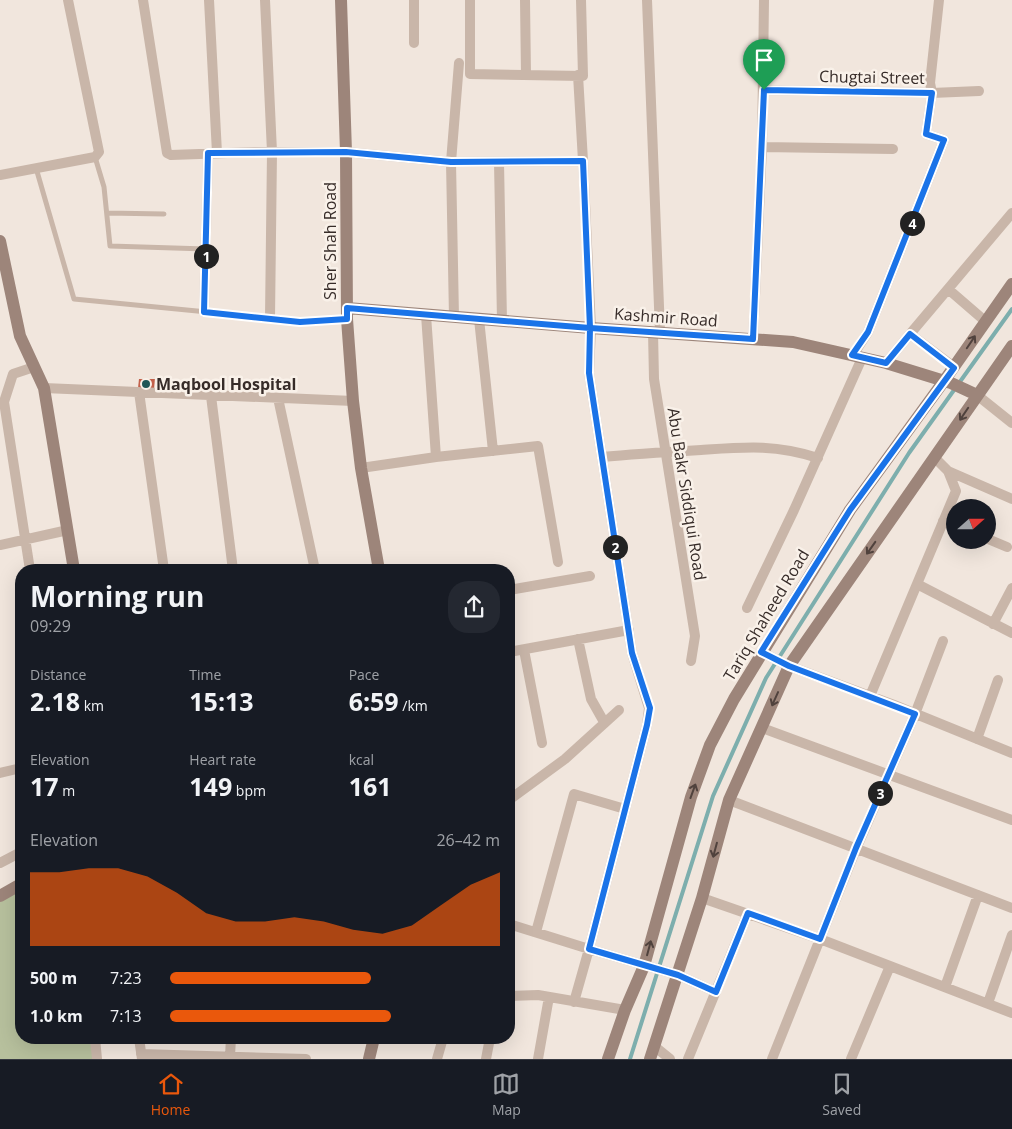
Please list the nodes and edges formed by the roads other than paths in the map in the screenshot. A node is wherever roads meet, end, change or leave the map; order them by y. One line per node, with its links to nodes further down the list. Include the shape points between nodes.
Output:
1 (68, 0): 25 (street, via 99,152)
2 (143, 0): 24 (street, via 168,152 170,155)
3 (209, 0): 24 (street)
4 (265, 0): 22 (street)
5 (341, 0): 23 (main road, Sher Shah Road)
6 (414, 0): 13 (street)
7 (470, 0): 15 (street, via 470,74)
8 (525, 0): 15 (street)
9 (581, 0): 16 (street, via 583,76)
10 (647, 0): 47 (street, Abu Bakr Siddiqui Road)
11 (764, 0): 17 (street)
12 (939, 0): 19 (street, via 930,83)
13 (414, 43)
14 (459, 63): 27 (street)
15 (526, 75): 16 (street)
16 (578, 75): 26 (street)
17 (764, 90): 19 (street, Chugtai Street); 20 (street)
18 (979, 91): 19 (street, Chugtai Street)
19 (932, 93): 51 (street, via 926,134 944,140)
20 (762, 148): 21 (street); 49 (street)
21 (893, 149)
22 (272, 152): 23 (street); 24 (street); 42 (street)
23 (346, 152): 27 (street); 39 (main road, Sher Shah Road)
24 (212, 153): 35 (street)
25 (95, 157): 29 (street); 31 (lane, via 104,187)
26 (583, 161): 28 (street); 46 (street)
27 (451, 162): 28 (street); 41 (street)
28 (499, 162): 44 (street)
29 (36, 168): 30 (street); 38 (lane, via 74,298)
30 (0, 175)
31 (107, 213): 33 (lane); 35 (lane, via 110,246)
32 (1012, 213): 37 (street)
33 (164, 214)
34 (0, 241): 53 (main road, via 20,336)
35 (206, 249): 38 (street)
36 (1012, 284): 45 (main road, Tariq Shaheed Road)
37 (948, 289): 45 (street); 48 (street)
38 (204, 312): 42 (lane)
39 (347, 314): 40 (main road, Kashmir Road); 42 (lane, via 300,322); 61 (main road, Sher Shah Road)
40 (426, 314): 41 (main road, Kashmir Road); 65 (street)
41 (454, 317): 43 (main road, Kashmir Road)
42 (270, 318)
43 (479, 319): 44 (main road, Kashmir Road); 64 (street)
44 (502, 321): 46 (main road, Kashmir Road)
45 (984, 321): 54 (main road, Tariq Shaheed Road, one-way to 45)
46 (590, 328): 47 (main road, Kashmir Road); 66 (street, via 589,373)
47 (656, 332): 49 (main road, Kashmir Road); 63 (street, Abu Bakr Siddiqui Road, via 654,379)
48 (910, 334): 52 (street); 54 (street)
49 (753, 339): 51 (main road, Kashmir Road, via 793,342)
50 (1012, 346): 58 (main road)
51 (857, 356): 52 (main road, Kashmir Road); 68 (street)
52 (886, 363): 55 (main road, Kashmir Road)
53 (34, 367): 56 (main road); 75 (street, via 12,374 4,402)
54 (954, 368): 55 (main road, Tariq Shaheed Road)
55 (948, 382): 58 (main road, Kashmir Road); 98 (main road, Tariq Shaheed Road, via 850,510)
56 (44, 388): 57 (street); 74 (main road)
57 (139, 392): 59 (street); 82 (street)
58 (977, 394): 62 (street); 67 (main road, one-way to 67)
59 (211, 396): 60 (street); 83 (street)
60 (278, 398): 61 (street); 84 (street)
61 (353, 401): 69 (main road, Sher Shah Road)
62 (1012, 423)
63 (664, 450): 66 (street); 68 (street, via 741,446 791,449); 99 (street, Abu Bakr Siddiqui Road, via 694,636)
64 (493, 451): 65 (street); 79 (street, via 538,446)
65 (436, 457): 69 (street)
66 (602, 457): 92 (street)
67 (934, 457): 70 (street); 100 (main road, one-way to 100)
68 (818, 458): 90 (street)
69 (361, 468): 85 (main road, Sher Shah Road)
70 (948, 471): 71 (street); 72 (street, via 956,491)
71 (1012, 499)
72 (943, 521): 73 (street); 87 (street)
73 (946, 522)
74 (68, 530): 75 (street); 81 (main road)
75 (25, 541): 77 (street); 80 (street)
76 (996, 543): 78 (street)
77 (0, 545)
78 (1006, 547)
79 (558, 562)
80 (29, 564)
81 (73, 564)
82 (163, 564)
83 (232, 564)
84 (314, 564)
85 (378, 564)
86 (590, 576): 89 (street)
87 (917, 584): 91 (street); 102 (street)
88 (1012, 588): 91 (street)
89 (515, 589)
90 (747, 608)
91 (993, 624): 93 (street)
92 (628, 630): 94 (street); 115 (street, via 650,708)
93 (1012, 633)
94 (578, 639): 96 (street); 105 (street, via 591,699)
95 (943, 641): 104 (street)
96 (524, 650): 97 (street); 108 (street)
97 (515, 651)
98 (765, 654): 100 (street); 131 (main road, Tariq Shaheed Road, one-way to 98, via 691,797 710,745)
99 (691, 661)
100 (784, 664): 102 (street); 106 (main road, one-way to 106)
101 (998, 680): 107 (street)
102 (870, 696): 104 (street)
103 (619, 710): 105 (street)
104 (915, 714): 107 (street); 112 (street)
105 (604, 722): 113 (street, via 565,759)
106 (762, 728): 112 (street); 114 (main road)
107 (977, 739): 109 (street)
108 (542, 743)
109 (1012, 753)
110 (15, 769): 111 (street)
111 (0, 773)
112 (888, 774): 116 (street); 117 (street)
113 (515, 796)
114 (729, 800): 117 (street); 123 (main road, one-way to 123)
115 (625, 809): 127 (street, via 574,794); 130 (street)
116 (1012, 820)
117 (856, 848): 121 (street); 129 (street)
118 (15, 855): 119 (street)
119 (0, 863)
120 (15, 887): 122 (main road)
121 (978, 895): 124 (street); 134 (street)
122 (0, 896)
123 (702, 898): 125 (street); 133 (main road)
124 (1012, 908)
125 (748, 913): 129 (street); 135 (street)
126 (515, 926): 127 (street)
127 (536, 932): 130 (street)
128 (1012, 935): 139 (street)
129 (820, 939): 132 (street); 160 (street)
130 (589, 949): 131 (street); 138 (street)
131 (646, 966): 133 (street); 140 (main road, Tariq Shaheed Road)
132 (890, 966): 134 (street); 161 (street)
133 (675, 974): 135 (street); 147 (main road)
134 (945, 987): 139 (street)
135 (716, 992): 159 (street)
136 (515, 996): 137 (street)
137 (549, 997): 138 (street); 155 (street)
138 (574, 1002): 140 (street)
139 (988, 1004): 141 (street)
140 (625, 1010): 156 (main road, Tariq Shaheed Road)
141 (1012, 1013)
142 (95, 1044): 150 (street)
143 (231, 1044): 149 (street)
144 (373, 1044): 152 (main road)
145 (441, 1044): 153 (street)
146 (489, 1044): 154 (street)
147 (654, 1046): 157 (main road); 158 (street)
148 (142, 1056): 149 (street)
149 (230, 1056): 151 (street)
150 (97, 1059)
151 (306, 1059)
152 (370, 1059)
153 (437, 1059)
154 (486, 1059)
155 (538, 1059)
156 (608, 1059)
157 (650, 1059)
158 (670, 1059)
159 (688, 1059)
160 (772, 1059)
161 (852, 1059)

